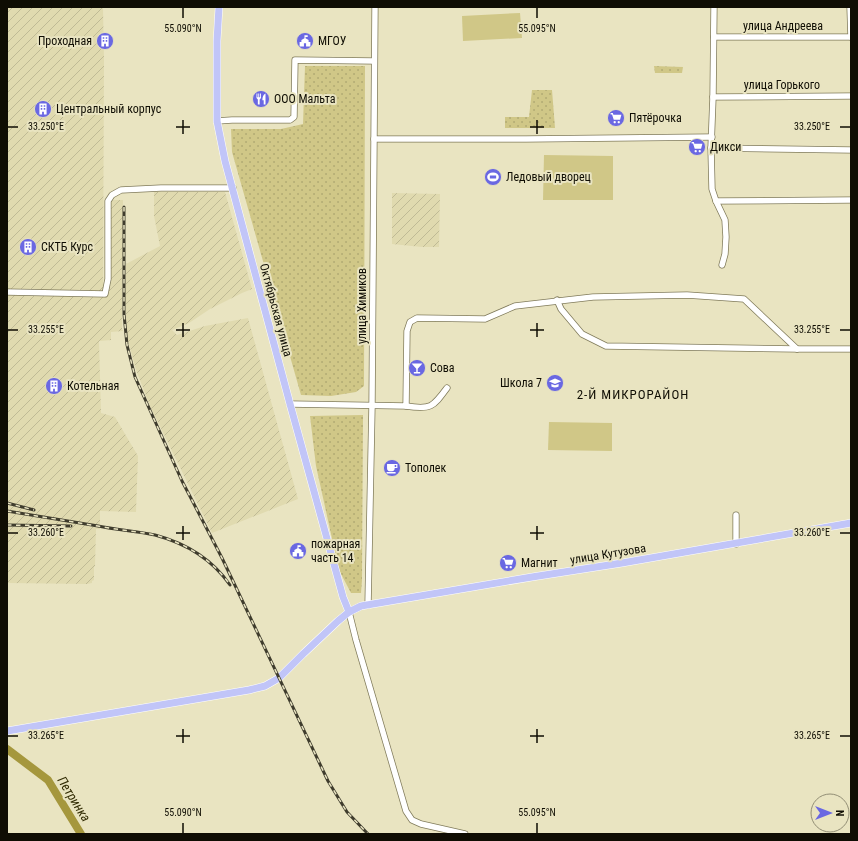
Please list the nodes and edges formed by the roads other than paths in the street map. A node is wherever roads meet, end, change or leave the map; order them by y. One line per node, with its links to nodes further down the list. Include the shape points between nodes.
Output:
1 (219, 7): 10 (main road, Октябрьская улица)
2 (375, 7): 7 (street, улица Химиков)
3 (714, 7): 5 (street)
4 (850, 7): 6 (street)
5 (714, 37): 6 (street, улица Андреева); 9 (street)
6 (851, 37)
7 (374, 61): 10 (street, via 295,60 294,117 290,120); 12 (street, улица Химиков)
8 (851, 96): 9 (street, улица Горького)
9 (713, 97): 11 (street)
10 (218, 121): 15 (main road, Октябрьская улица)
11 (712, 137): 12 (street); 13 (street)
12 (374, 138): 25 (street, улица Химиков)
13 (711, 148): 14 (street); 17 (street, via 712,189)
14 (851, 150)
15 (233, 188): 19 (street, via 161,188 117,192 108,201 106,294); 24 (main road, Октябрьская улица)
16 (851, 200): 17 (street)
17 (716, 201): 18 (street, via 725,220 725,254)
18 (722, 265)
19 (7, 292)
20 (557, 300): 21 (street, via 687,295 744,299); 21 (street, via 561,309 582,334 606,346); 26 (street, via 515,306 485,319 417,318 410,322 407,331)
21 (798, 349): 22 (street)
22 (851, 349)
23 (447, 388): 26 (street, via 437,402 428,408)
24 (290, 404): 25 (street); 31 (main road, Октябрьская улица)
25 (372, 406): 26 (street); 30 (street, улица Химиков)
26 (406, 406)
27 (736, 515): 29 (street)
28 (851, 523): 29 (main road, улица Кутузова)
29 (736, 544): 30 (main road, улица Кутузова)
30 (368, 605): 31 (main road, улица Кутузова)
31 (349, 612): 32 (main road, улица Кутузова, via 324,633 283,676 265,686); 33 (street, via 406,811 412,820 421,824)
32 (7, 732)
33 (465, 834)

